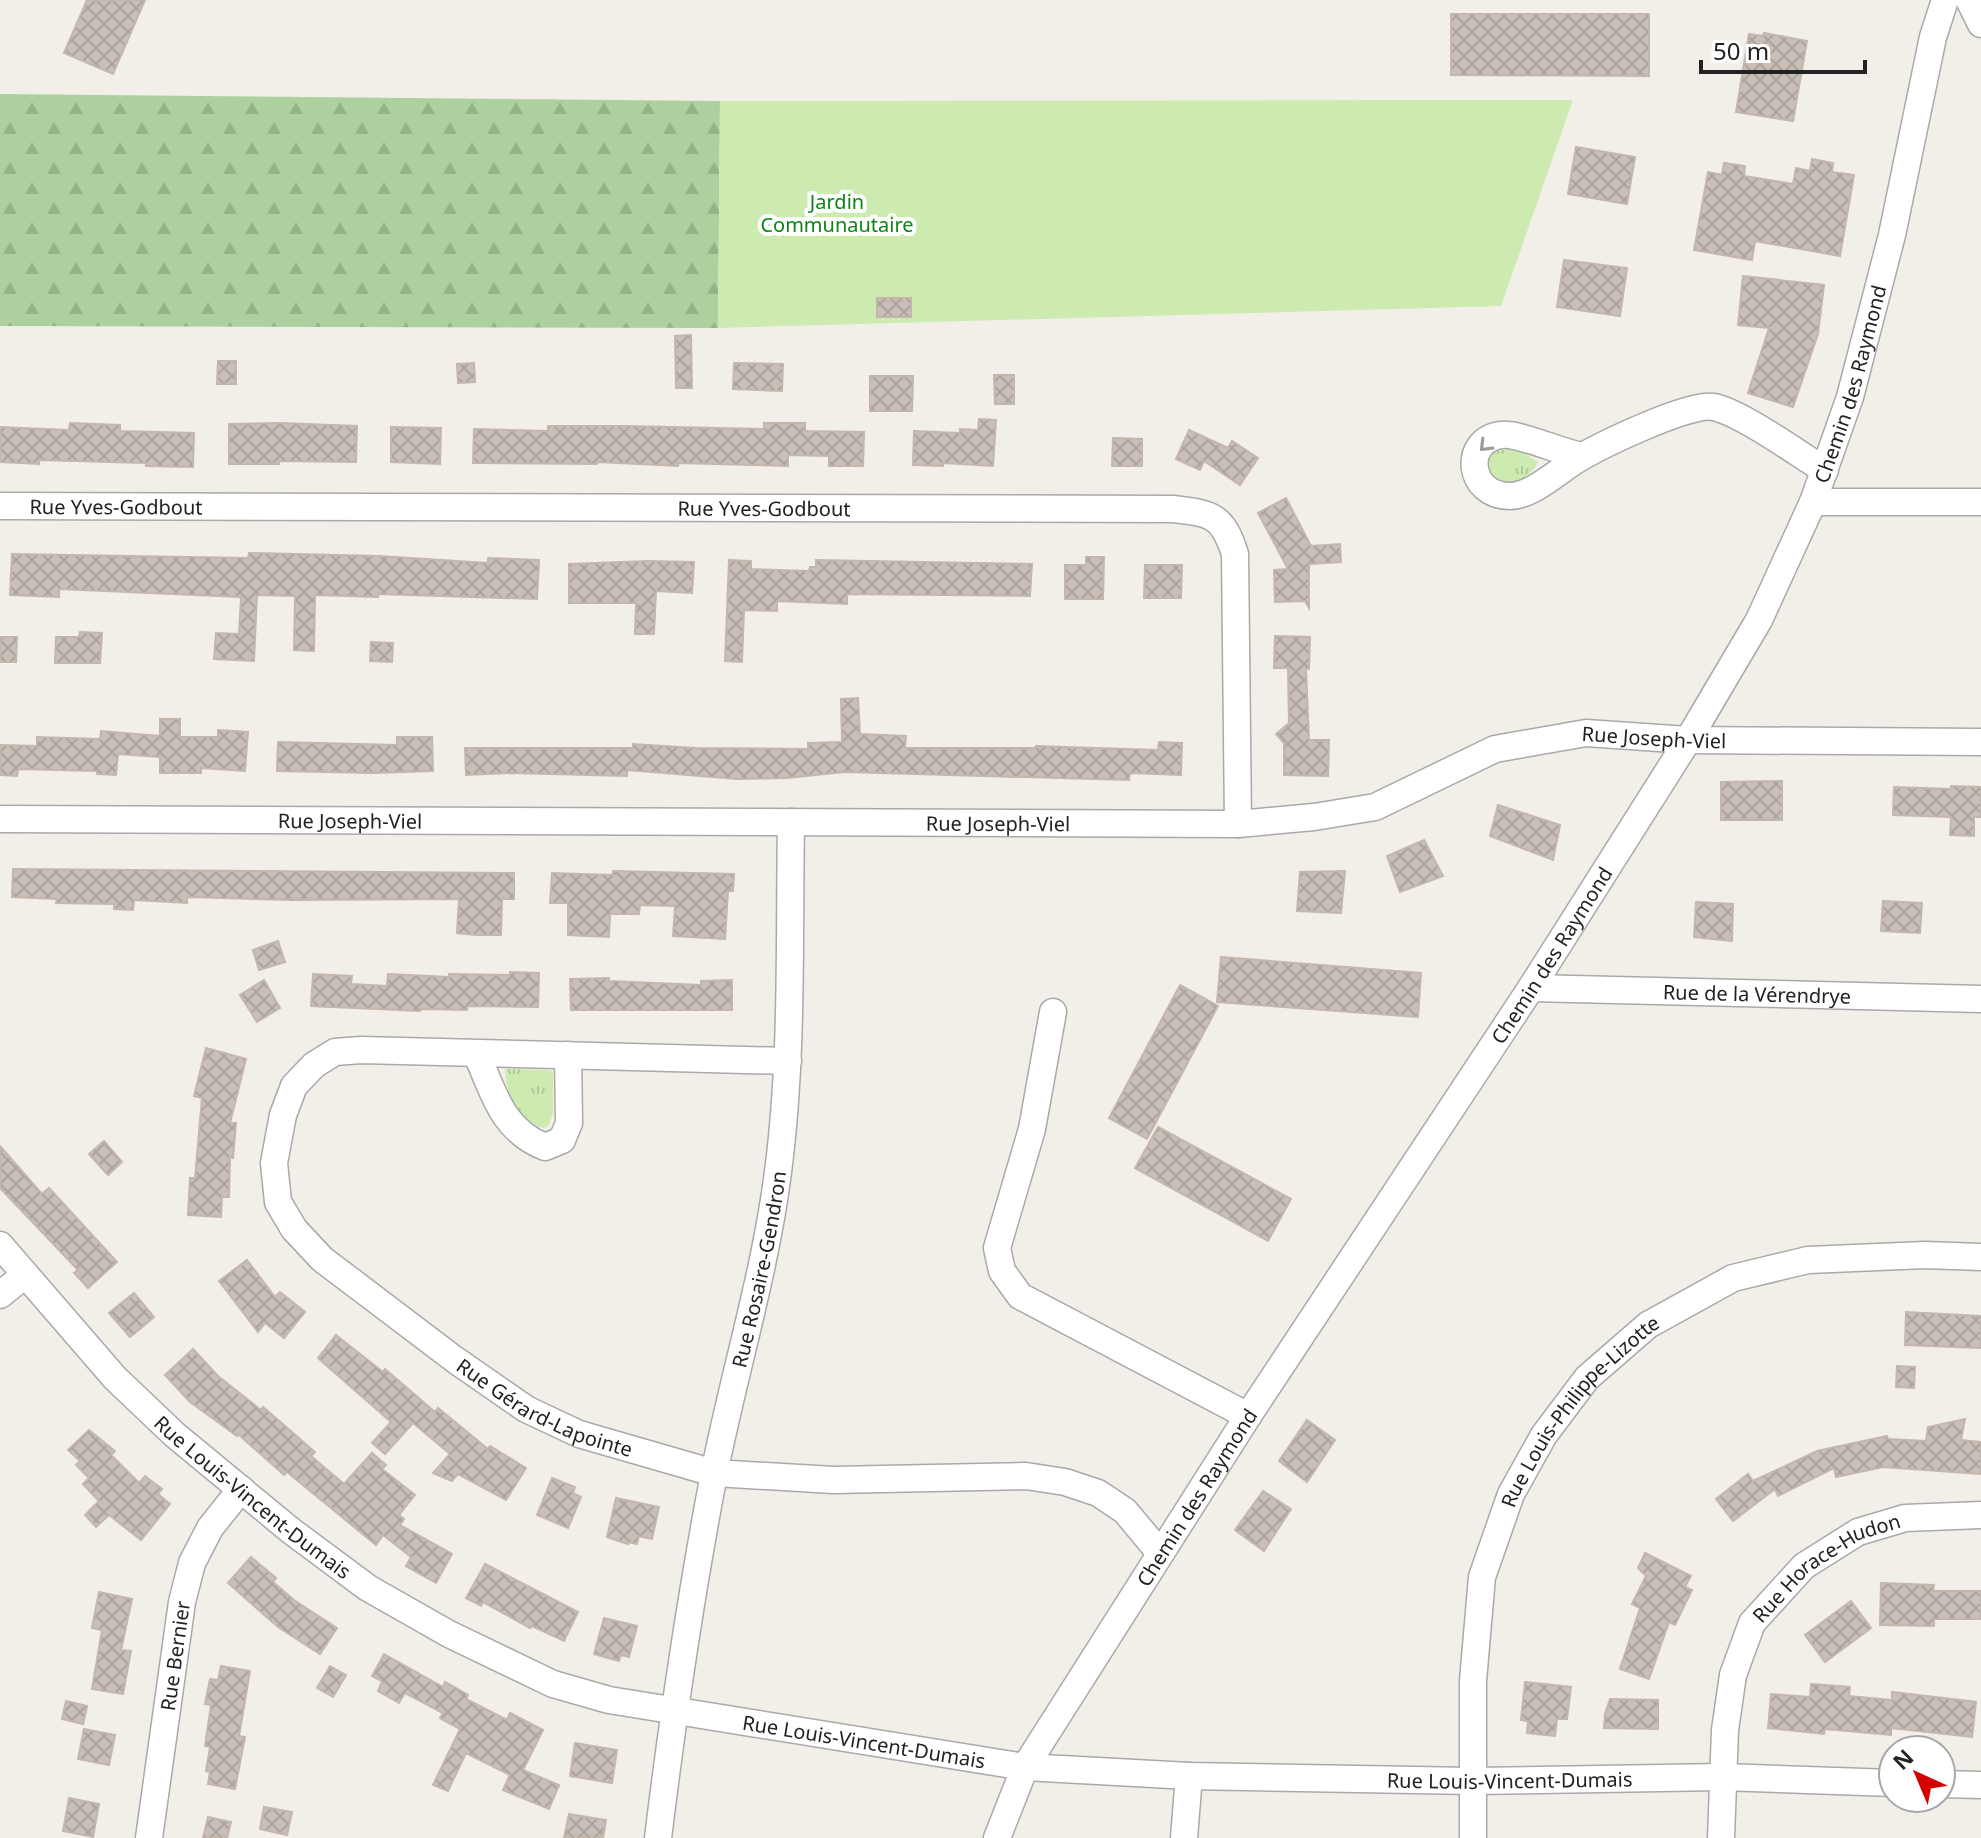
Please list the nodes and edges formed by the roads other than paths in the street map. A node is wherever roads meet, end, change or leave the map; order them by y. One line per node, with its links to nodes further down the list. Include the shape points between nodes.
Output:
1 (1945, 0): 5 (street, Chemin des Raymond, via 1870,329)
2 (1969, 0): 3 (street)
3 (1981, 24)
4 (1583, 456): 5 (street, via 1664,419 1711,407 1732,414)
5 (1825, 470): 6 (street, Chemin des Raymond)
6 (1813, 502): 7 (street); 9 (street, Chemin des Raymond, via 1759,620)
7 (1981, 502)
8 (0, 506): 13 (street, Rue Yves-Godbout, via 1207,513 1227,529 1235,554)
9 (1688, 740): 10 (street, Rue Joseph-Viel); 13 (street, Rue Joseph-Viel, via 1586,733 1495,749 1375,807); 14 (street, Chemin des Raymond)
10 (1981, 742)
11 (0, 819): 12 (street, Rue Joseph-Viel)
12 (791, 822): 13 (street, Rue Joseph-Viel); 19 (street, Rue Rosaire-Gendron)
13 (1238, 824)
14 (1531, 988): 15 (street, Rue de la Vérendrye); 24 (street, Chemin des Raymond)
15 (1981, 999)
16 (1053, 1012): 24 (street, via 1032,1129 997,1248 1002,1271 1020,1296)
17 (477, 1055): 18 (street, Rue Gérard-Lapointe); 18 (street, via 501,1110 527,1140 545,1147 562,1140 569,1123); 25 (street, Rue Gérard-Lapointe, via 361,1050 335,1052 314,1065 294,1086 283,1115 274,1163 278,1202 322,1259 526,1409 579,1434)
18 (568, 1055): 19 (street, Rue Gérard-Lapointe)
19 (788, 1061): 25 (street, Rue Rosaire-Gendron, via 768,1236)
20 (0, 1245): 22 (street, Rue Louis-Vincent-Dumais)
21 (1981, 1257): 33 (street, Rue Louis-Philippe-Lizotte, via 1808,1260 1733,1278 1648,1325 1587,1378 1544,1435 1511,1494 1482,1577)
22 (25, 1275): 23 (street); 26 (street, Rue Louis-Vincent-Dumais, via 115,1378)
23 (0, 1295)
24 (1248, 1416): 28 (street, Chemin des Raymond)
25 (714, 1473): 28 (street, Rue Gérard-Lapointe, via 833,1480 1026,1476 1065,1482 1098,1493 1125,1511); 29 (street, Rue Rosaire-Gendron)
26 (241, 1489): 29 (street, Rue Louis-Vincent-Dumais, via 368,1588 449,1634 553,1684); 37 (street, Rue Bernier, via 210,1528 192,1563)
27 (1981, 1515): 32 (street, Rue Horace-Hudon, via 1905,1518 1858,1532 1804,1566 1752,1623 1733,1675)
28 (1160, 1553): 30 (street, Chemin des Raymond)
29 (673, 1710): 30 (street, Rue Louis-Vincent-Dumais); 38 (street, Rue Rosaire-Gendron)
30 (1025, 1767): 31 (street, Rue Louis-Vincent-Dumais); 39 (street, Chemin des Raymond)
31 (1189, 1776): 33 (street, Rue Louis-Vincent-Dumais); 40 (street)
32 (1722, 1777): 33 (street, Rue Louis-Vincent-Dumais); 34 (street, Rue Louis-Vincent-Dumais); 42 (street, Rue Horace-Hudon)
33 (1472, 1781): 41 (street, Rue Louis-Philippe-Lizotte)
34 (1877, 1782)
35 (1957, 1784): 36 (street)
36 (1981, 1785)
37 (149, 1838)
38 (658, 1838)
39 (997, 1838)
40 (1184, 1838)
41 (1473, 1838)
42 (1721, 1838)

